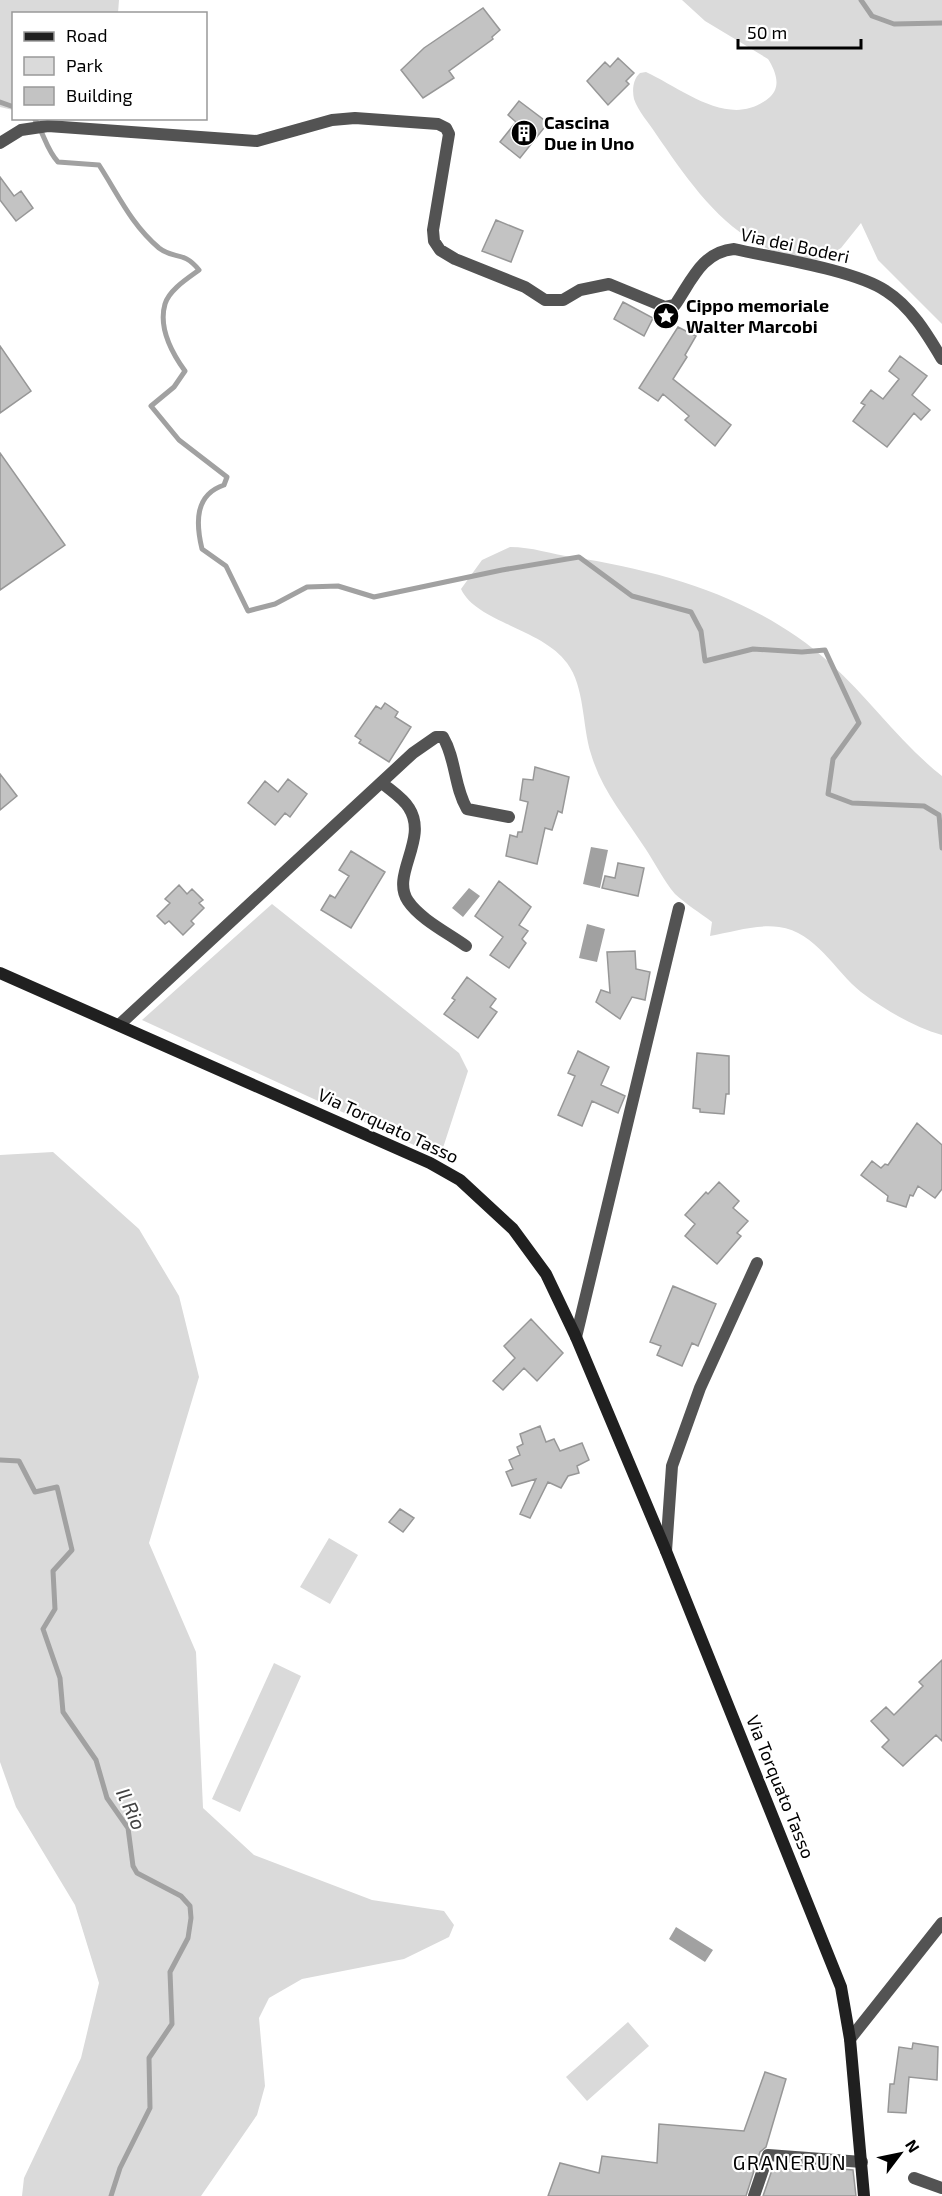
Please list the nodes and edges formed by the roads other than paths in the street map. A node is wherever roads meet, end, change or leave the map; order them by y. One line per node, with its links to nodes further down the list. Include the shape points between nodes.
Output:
1 (0, 143): 2 (street, Via dei Boderi, via 21,130 42,127 257,141 332,120 438,124 449,134 434,241 455,259 525,287 545,300 562,300 580,290 609,284 665,307 675,305 702,265 718,250 735,249 862,279 887,291 909,311)
2 (942, 359)
3 (382, 783): 4 (street, via 413,753 436,737 443,737 459,795 467,809); 6 (street, via 408,806 415,819 416,834 402,886 406,899); 8 (street)
4 (509, 817)
5 (679, 908): 10 (street)
6 (466, 946)
7 (0, 973): 8 (street, Via Torquato Tasso)
8 (119, 1025): 10 (street, Via Torquato Tasso, via 399,1148 460,1180 520,1238 546,1274)
9 (757, 1263): 11 (street, Via Torquato Tasso, via 700,1389 672,1466)
10 (576, 1337): 11 (street, Via Torquato Tasso)
11 (666, 1551): 13 (street, Via Torquato Tasso, via 841,1987)
12 (942, 1923): 13 (street)
13 (850, 2039): 14 (street, Via Torquato Tasso)
14 (862, 2162): 17 (street, via 768,2155); 18 (street, Via Torquato Tasso)
15 (914, 2178): 16 (street)
16 (942, 2188)
17 (754, 2196)
18 (864, 2196)

